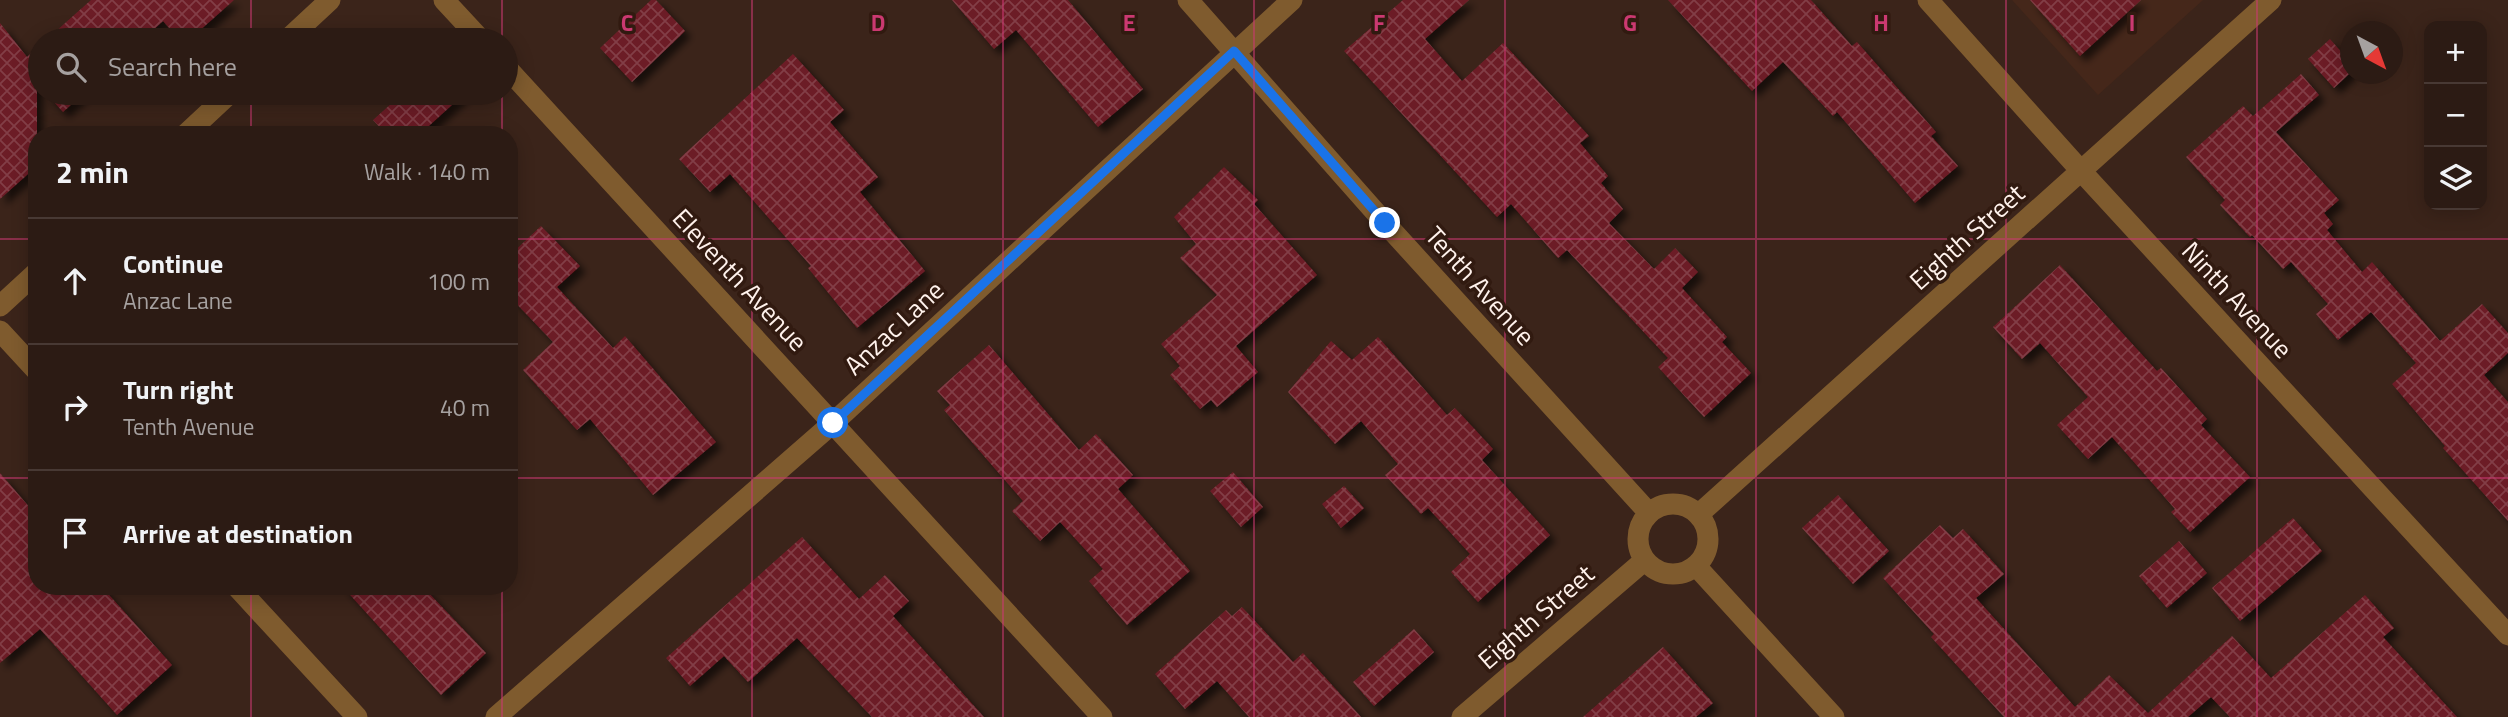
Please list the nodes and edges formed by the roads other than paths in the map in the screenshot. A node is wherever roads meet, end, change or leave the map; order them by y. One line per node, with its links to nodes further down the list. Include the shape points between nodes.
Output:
1 (330, 0): 7 (street)
2 (444, 0): 8 (street)
3 (1188, 0): 9 (street, Tenth Avenue)
4 (1292, 0): 9 (street, Anzac Lane)
5 (1928, 0): 13 (street, Ninth Avenue)
6 (2271, 0): 13 (street, Eighth Street)
7 (300, 28)
8 (470, 28)
9 (1234, 51): 18 (street, Anzac Lane); 19 (street, Tenth Avenue)
10 (518, 80): 18 (street, Eleventh Avenue)
11 (217, 105): 12 (street)
12 (195, 126)
13 (2082, 172): 20 (street, Eighth Street); 24 (street, Ninth Avenue)
14 (28, 280): 15 (street)
15 (0, 306)
16 (0, 331): 17 (street)
17 (28, 361)
18 (833, 423): 26 (street, Anzac Lane); 27 (street, Eleventh Avenue)
19 (1649, 513): 20 (street, via 1658,506 1680,503); 21 (street, via 1638,541)
20 (1699, 514): 22 (street, via 1709,534 1704,557)
21 (1645, 560): 22 (street, via 1670,574); 28 (street, Eighth Street)
22 (1696, 566): 29 (street)
23 (244, 595): 25 (street)
24 (2508, 635)
25 (357, 717)
26 (496, 717)
27 (1102, 717)
28 (1462, 717)
29 (1834, 717)

